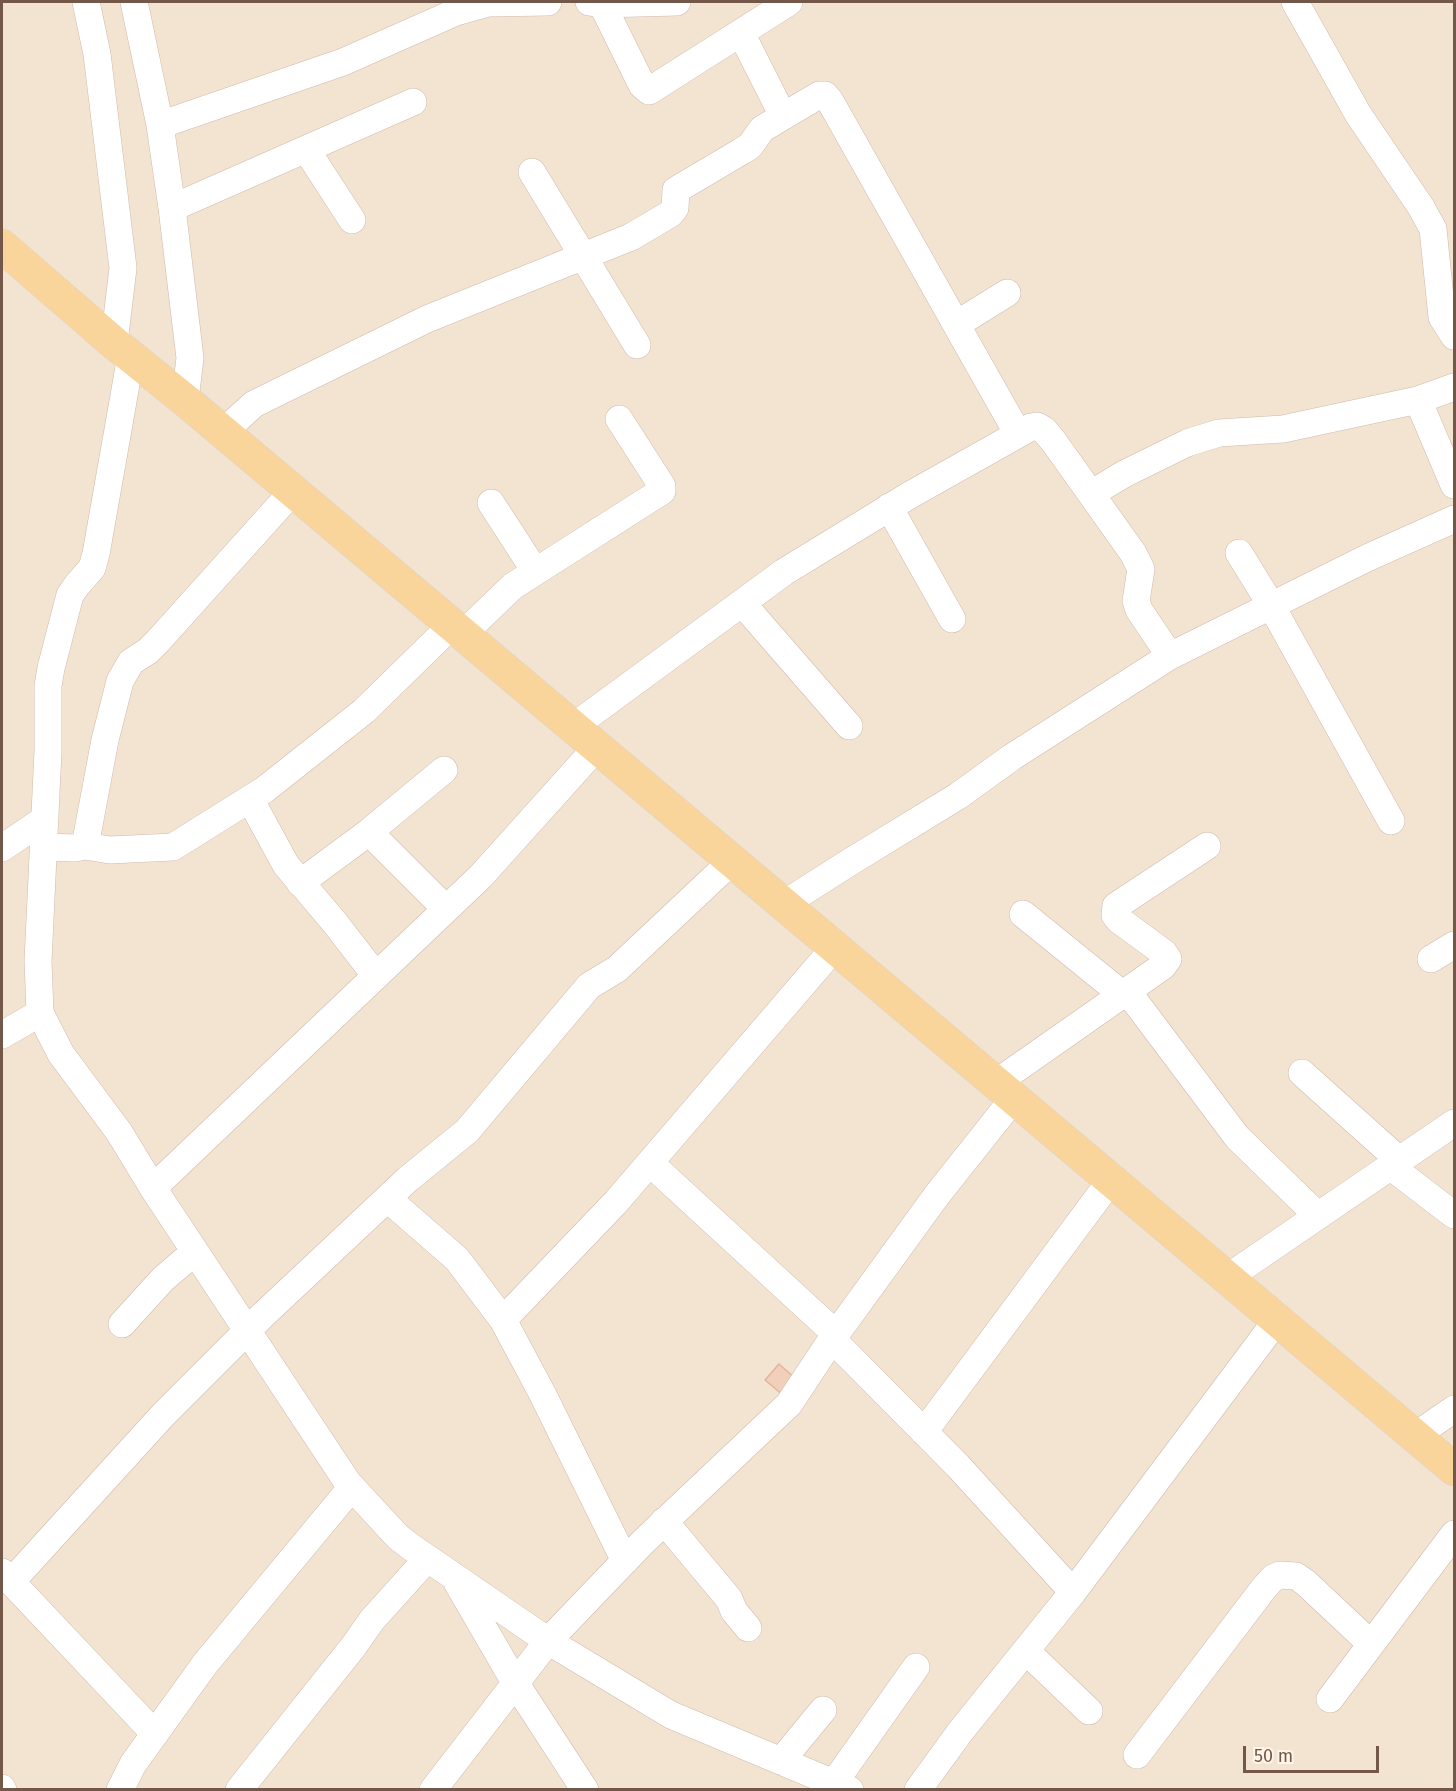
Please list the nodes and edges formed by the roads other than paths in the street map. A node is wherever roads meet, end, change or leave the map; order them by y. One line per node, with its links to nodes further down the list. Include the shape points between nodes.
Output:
1 (86, 2): 22 (street, via 97,54 123,268)
2 (134, 2): 11 (street)
3 (548, 2): 11 (street, via 489,3 456,12 343,62)
4 (677, 2): 7 (street)
5 (789, 2): 8 (street)
6 (1295, 2): 20 (street, via 1358,114 1433,229 1442,317)
7 (596, 3): 8 (street, via 649,91)
8 (741, 33): 10 (street)
9 (413, 102): 12 (street)
10 (783, 116): 17 (street, via 762,129 750,146 675,190 675,208 670,214 631,237); 19 (street, via 825,95)
11 (160, 124): 14 (street)
12 (306, 149): 14 (street); 15 (street)
13 (532, 172): 17 (street)
14 (172, 208): 24 (street, via 190,358)
15 (352, 220)
16 (2, 246): 22 (main road)
17 (583, 256): 21 (street); 27 (street, via 417,324 254,404)
18 (1006, 293): 19 (street)
19 (957, 324): 28 (street)
20 (1455, 336)
21 (638, 345)
22 (123, 349): 24 (main road); 46 (street, via 94,561 70,595 48,686)
23 (1455, 387): 25 (street)
24 (185, 400): 27 (main road)
25 (1418, 400): 29 (street); 31 (street, via 1283,429 1219,433 1186,443)
26 (619, 419): 36 (street, via 662,490)
27 (223, 432): 30 (main road)
28 (1018, 434): 31 (street, via 1036,426 1044,430); 33 (street)
29 (1455, 485)
30 (293, 491): 40 (main road); 50 (street, via 158,641 131,663 120,681 110,721)
31 (1091, 494): 41 (street, via 1141,569 1136,601 1139,610)
32 (491, 503): 36 (street)
33 (889, 507): 37 (street); 39 (street)
34 (1455, 519): 38 (street)
35 (1239, 553): 38 (street)
36 (535, 571): 40 (street)
37 (742, 603): 42 (street); 43 (street)
38 (1271, 605): 41 (street); 47 (street)
39 (952, 619)
40 (457, 629): 43 (main road); 45 (street, via 364,711)
41 (1170, 656): 54 (street, via 958,796)
42 (849, 726)
43 (585, 737): 52 (main road); 55 (street, via 481,876)
44 (444, 770): 48 (street)
45 (250, 799): 50 (street, via 173,847); 53 (street)
46 (45, 819): 50 (street); 51 (street)
47 (1391, 821)
48 (369, 832): 53 (street); 55 (street)
49 (1207, 846): 61 (street, via 1116,906 1119,920 1168,959)
50 (64, 847): 62 (street, via 38,961)
51 (2, 848)
52 (732, 861): 54 (main road); 71 (street, via 617,969 589,986 467,1131)
53 (300, 883): 60 (street)
54 (784, 904): 58 (main road)
55 (446, 909): 60 (street)
56 (1023, 914): 61 (street)
57 (1455, 945): 59 (street)
58 (835, 947): 65 (main road); 67 (street)
59 (1431, 959)
60 (376, 976): 70 (street)
61 (1125, 993): 65 (street); 73 (street, via 1237,1137)
62 (40, 1013): 63 (street); 70 (street, via 61,1054 119,1132)
63 (2, 1035)
64 (1302, 1073): 68 (street)
65 (1005, 1090): 69 (main road); 80 (street, via 937,1195)
66 (1455, 1124): 68 (street)
67 (650, 1162): 76 (street); 80 (street)
68 (1395, 1163): 72 (street); 73 (street)
69 (1110, 1180): 75 (main road); 82 (street)
70 (153, 1188): 74 (street)
71 (388, 1198): 76 (street, via 457,1259); 79 (street)
72 (1455, 1215)
73 (1318, 1216): 75 (street)
74 (197, 1255): 78 (street, via 163,1279); 79 (street)
75 (1227, 1278): 77 (main road)
76 (503, 1320): 89 (street)
77 (1277, 1320): 83 (main road); 92 (street)
78 (122, 1324)
79 (247, 1332): 85 (street); 90 (street)
80 (834, 1337): 82 (street); 86 (street, via 789,1404)
81 (1455, 1409): 83 (street)
82 (924, 1432): 92 (street)
83 (1415, 1436): 84 (main road)
84 (1455, 1469)
85 (352, 1487): 88 (street, via 398,1537); 102 (street, via 205,1664)
86 (664, 1521): 89 (street); 93 (street)
87 (1455, 1534): 95 (street)
88 (427, 1559): 91 (street); 107 (street, via 372,1620)
89 (625, 1561): 94 (street)
90 (6, 1577): 102 (street)
91 (455, 1579): 94 (street); 98 (street)
92 (1073, 1592): 96 (street)
93 (748, 1628)
94 (548, 1641): 98 (street); 104 (street, via 671,1715)
95 (1371, 1644): 99 (street); 103 (street, via 1296,1576 1273,1578)
96 (1026, 1651): 101 (street); 110 (street)
97 (916, 1667): 105 (street)
98 (516, 1684): 108 (street); 109 (street)
99 (1329, 1699)
100 (823, 1710): 104 (street)
101 (1089, 1711)
102 (155, 1734): 106 (street)
103 (1137, 1755)
104 (781, 1761): 105 (street)
105 (842, 1786)
106 (120, 1790)
107 (239, 1790)
108 (433, 1790)
109 (585, 1790)
110 (918, 1790)

